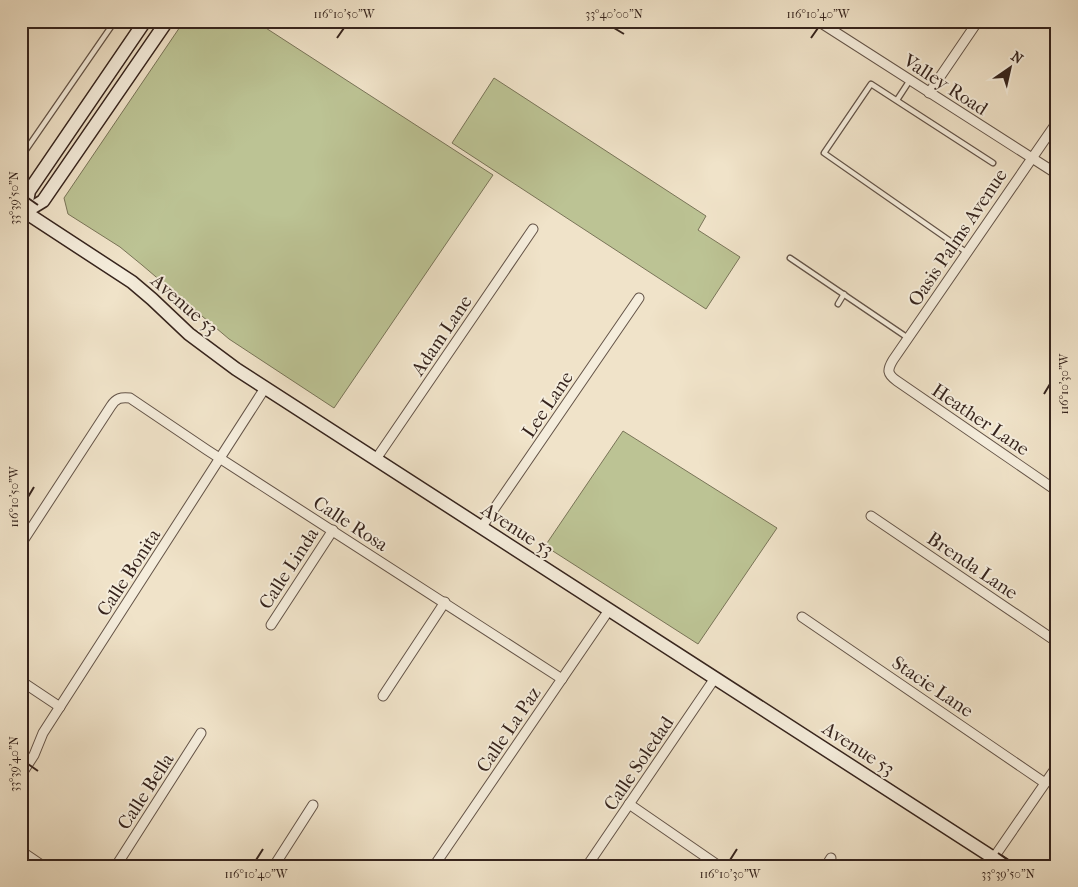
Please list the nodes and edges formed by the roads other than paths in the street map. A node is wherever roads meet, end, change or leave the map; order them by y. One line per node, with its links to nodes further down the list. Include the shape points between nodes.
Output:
1 (115, 21): 11 (lane)
2 (145, 21): 15 (street, via 29,191)
3 (167, 21): 6 (street)
4 (978, 21): 8 (street)
5 (824, 23): 7 (street, Valley Road)
6 (160, 27): 15 (street, via 43,201)
7 (910, 80): 8 (street, Valley Road); 9 (lane)
8 (929, 93): 12 (street, Valley Road)
9 (897, 100): 13 (lane); 17 (lane, via 871,84 824,153)
10 (1057, 122): 12 (street, Oasis Palms Avenue)
11 (21, 157)
12 (1032, 158): 14 (street, Valley Road); 17 (street, Oasis Palms Avenue)
13 (993, 163)
14 (1057, 174)
15 (23, 213): 24 (street, Avenue 53, via 132,282 210,350)
16 (533, 229): 26 (street, Adam Lane)
17 (966, 252): 22 (street, Oasis Palms Avenue)
18 (790, 258): 19 (lane)
19 (844, 294): 21 (lane); 22 (lane)
20 (639, 298): 29 (street, Lee Lane)
21 (838, 304)
22 (908, 338): 23 (street, Oasis Palms Avenue)
23 (888, 372): 27 (street, Heather Lane)
24 (265, 388): 25 (street, Calle Bonita); 26 (street, Avenue 53)
25 (220, 458): 30 (street, Calle Rosa); 31 (street, Calle Rosa, via 136,401 122,397 115,400); 41 (street, Calle Bonita)
26 (376, 460): 29 (street, Avenue 53)
27 (1057, 491)
28 (870, 516): 36 (street, Brenda Lane)
29 (482, 528): 33 (street, Avenue 53)
30 (333, 530): 32 (street, Calle Rosa); 35 (street, Calle Linda)
31 (21, 544)
32 (445, 602): 37 (street, Calle Rosa); 40 (street)
33 (609, 610): 37 (street, Calle La Paz); 38 (street, Avenue 53)
34 (802, 617): 45 (street, Stacie Lane)
35 (271, 625)
36 (1057, 642)
37 (562, 678): 53 (street, Calle La Paz)
38 (715, 678): 46 (street, Calle Soledad); 49 (street, Avenue 53)
39 (21, 681): 41 (street)
40 (383, 696)
41 (60, 707): 44 (street, Calle Bonita)
42 (201, 734): 51 (street, Calle Bella)
43 (1057, 766): 45 (street)
44 (21, 775)
45 (1045, 783): 49 (street)
46 (629, 804): 54 (street, Calle Soledad); 55 (street)
47 (313, 806): 52 (street)
48 (21, 851): 50 (street)
49 (991, 862): 56 (street, Avenue 53)
50 (43, 866)
51 (116, 866)
52 (274, 866)
53 (434, 866)
54 (587, 866)
55 (719, 866)
56 (1006, 866)

